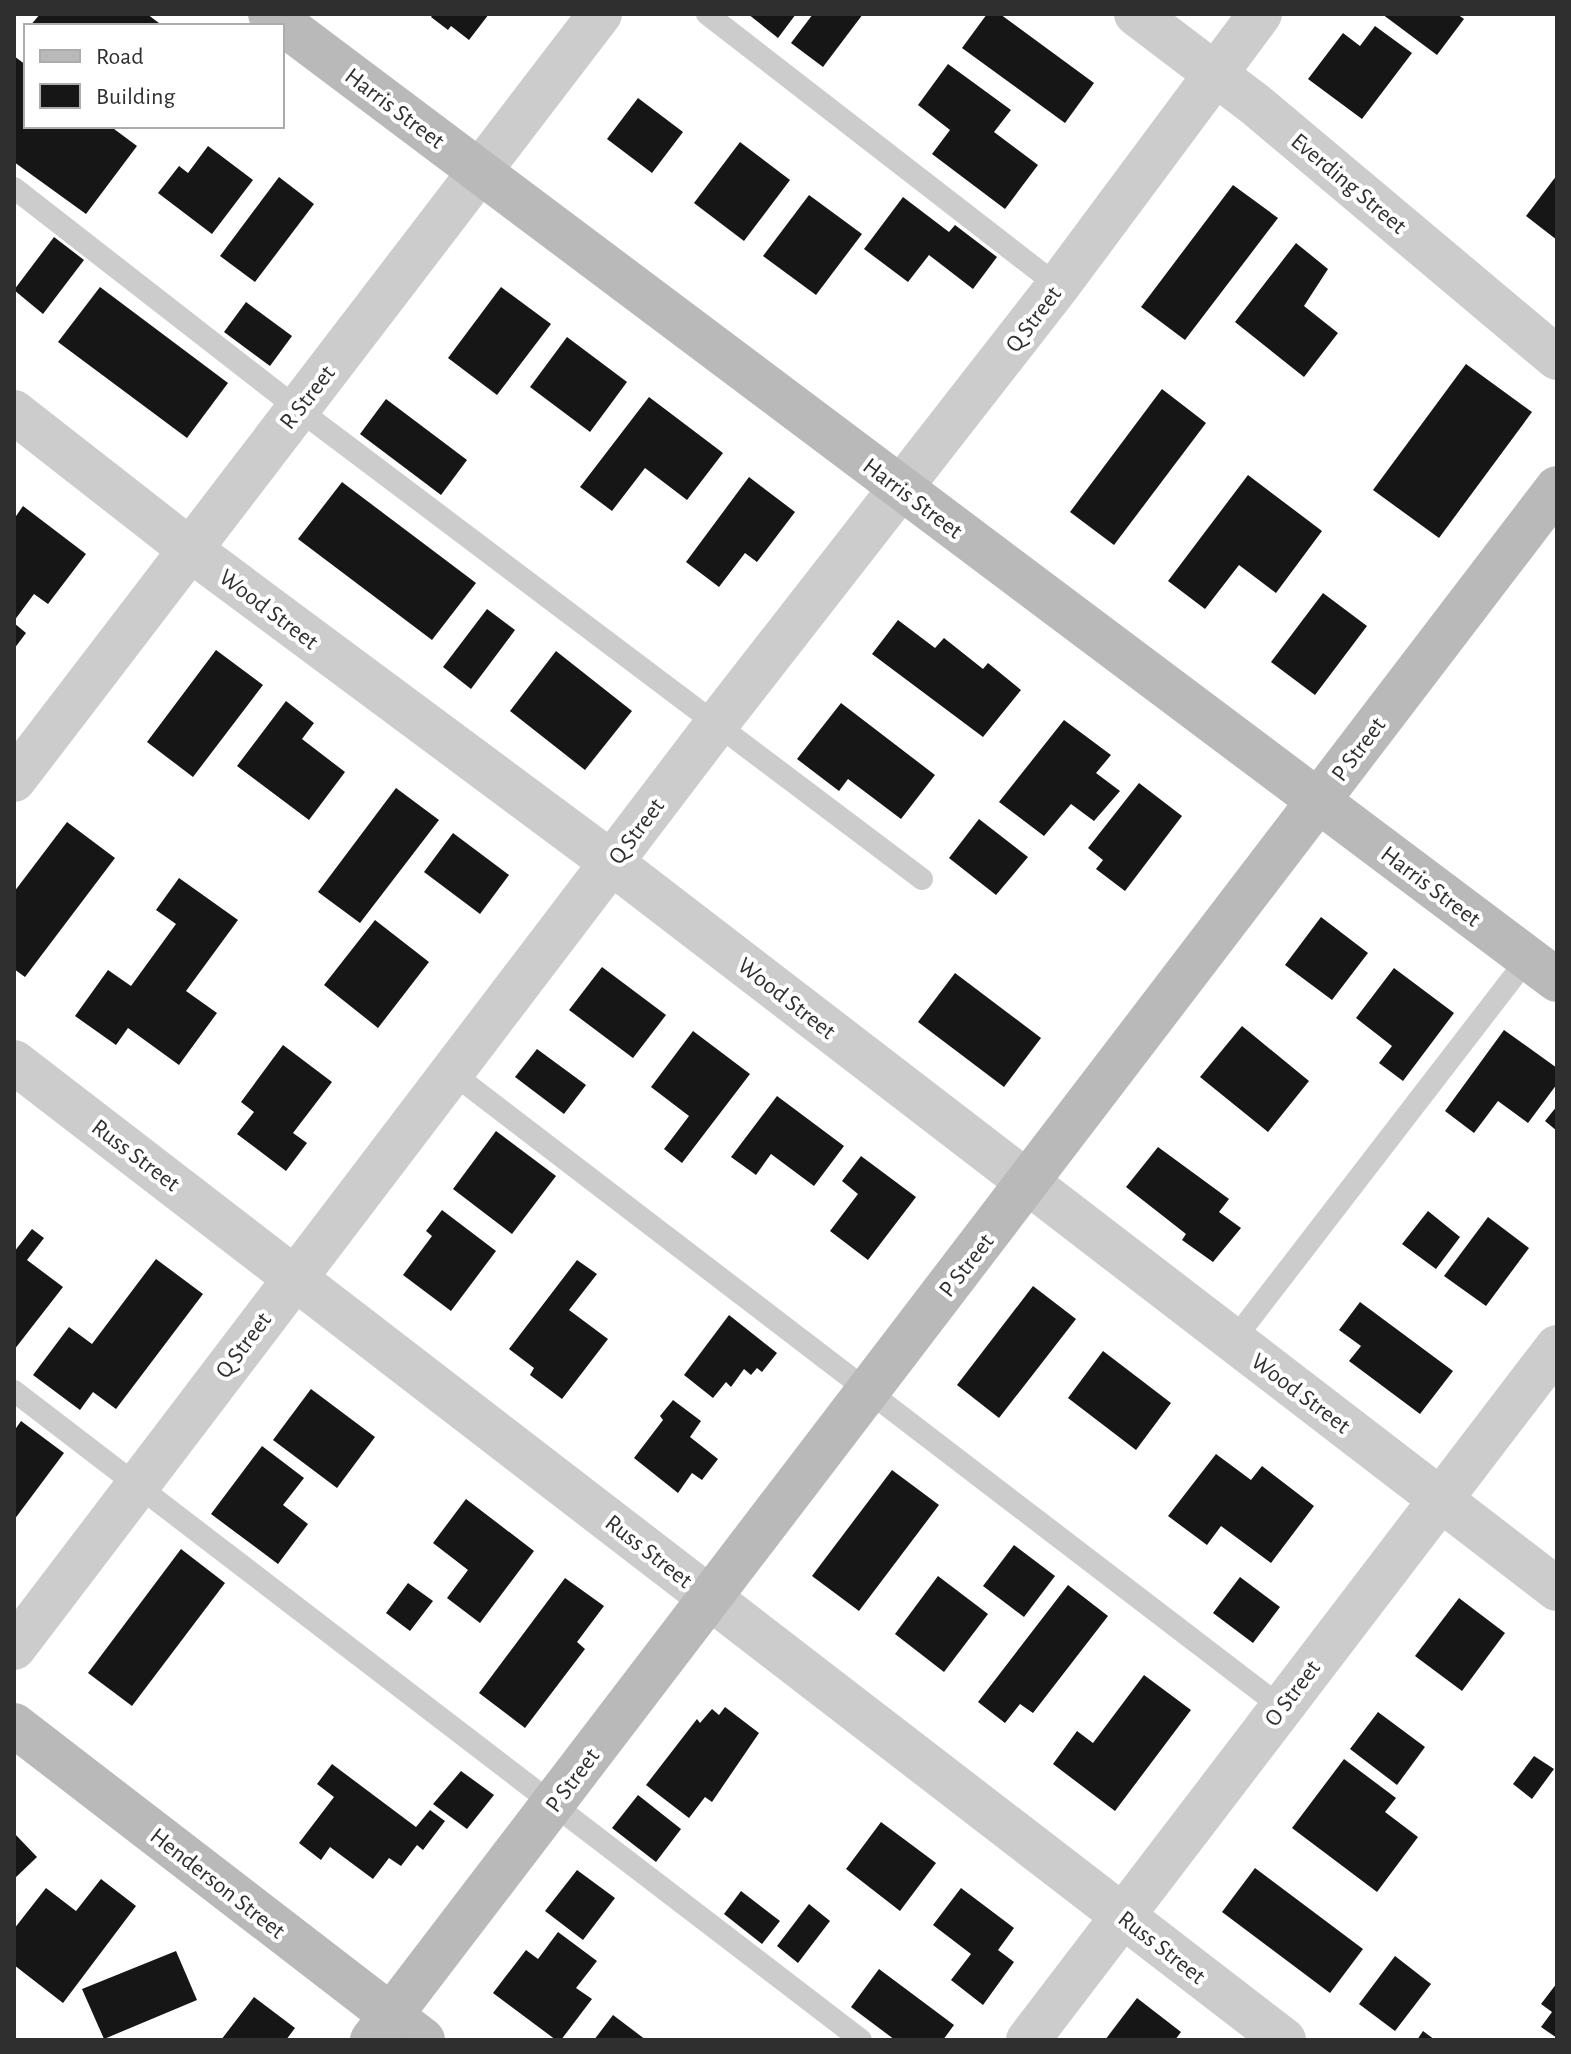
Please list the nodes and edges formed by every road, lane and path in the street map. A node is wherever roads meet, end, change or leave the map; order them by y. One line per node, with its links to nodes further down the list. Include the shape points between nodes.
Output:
1 (600, 14): 7 (street, R Street)
2 (707, 14): 9 (lane)
3 (1136, 14): 6 (street, Everding Street)
4 (1260, 14): 6 (street, Q Street)
5 (284, 24): 7 (main road, Harris Street)
6 (1214, 74): 9 (street, Q Street); 10 (street, Everding Street)
7 (481, 172): 11 (street, R Street); 14 (main road, Harris Street)
8 (14, 188): 11 (lane)
9 (1058, 286): 14 (street, Q Street)
10 (1557, 358)
11 (298, 409): 15 (street, R Street); 16 (lane)
12 (14, 412): 15 (street, Wood Street)
13 (1557, 488): 18 (main road, P Street)
14 (903, 490): 16 (street, Q Street); 18 (main road, Harris Street)
15 (188, 548): 17 (street, R Street); 19 (street, Wood Street)
16 (715, 726): 19 (street, Q Street); 20 (lane)
17 (20, 759)
18 (1318, 802): 21 (main road, Harris Street); 24 (main road, P Street)
19 (612, 863): 23 (street, Q Street); 24 (street, Wood Street)
20 (922, 879)
21 (1542, 969): 26 (lane)
22 (14, 1062): 25 (street, Russ Street)
23 (451, 1072): 25 (street, Q Street); 28 (lane)
24 (1028, 1184): 26 (street, Wood Street); 28 (main road, P Street)
25 (295, 1277): 30 (street, Q Street); 33 (street, Russ Street)
26 (1233, 1341): 31 (street, Wood Street)
27 (1557, 1347): 31 (street, O Street)
28 (869, 1390): 33 (main road, P Street); 35 (lane)
29 (14, 1391): 30 (lane)
30 (137, 1483): 34 (street, Q Street); 37 (lane)
31 (1439, 1499): 32 (street, Wood Street); 35 (street, O Street)
32 (1557, 1589)
33 (710, 1598): 37 (main road, P Street); 38 (street, Russ Street)
34 (14, 1648)
35 (1281, 1707): 38 (street, O Street)
36 (14, 1725): 39 (main road, Henderson Street)
37 (553, 1804): 39 (main road, P Street); 40 (lane)
38 (1123, 1917): 41 (street, O Street); 42 (street, Russ Street)
39 (395, 2032)
40 (861, 2040)
41 (1028, 2040)
42 (1284, 2040)

